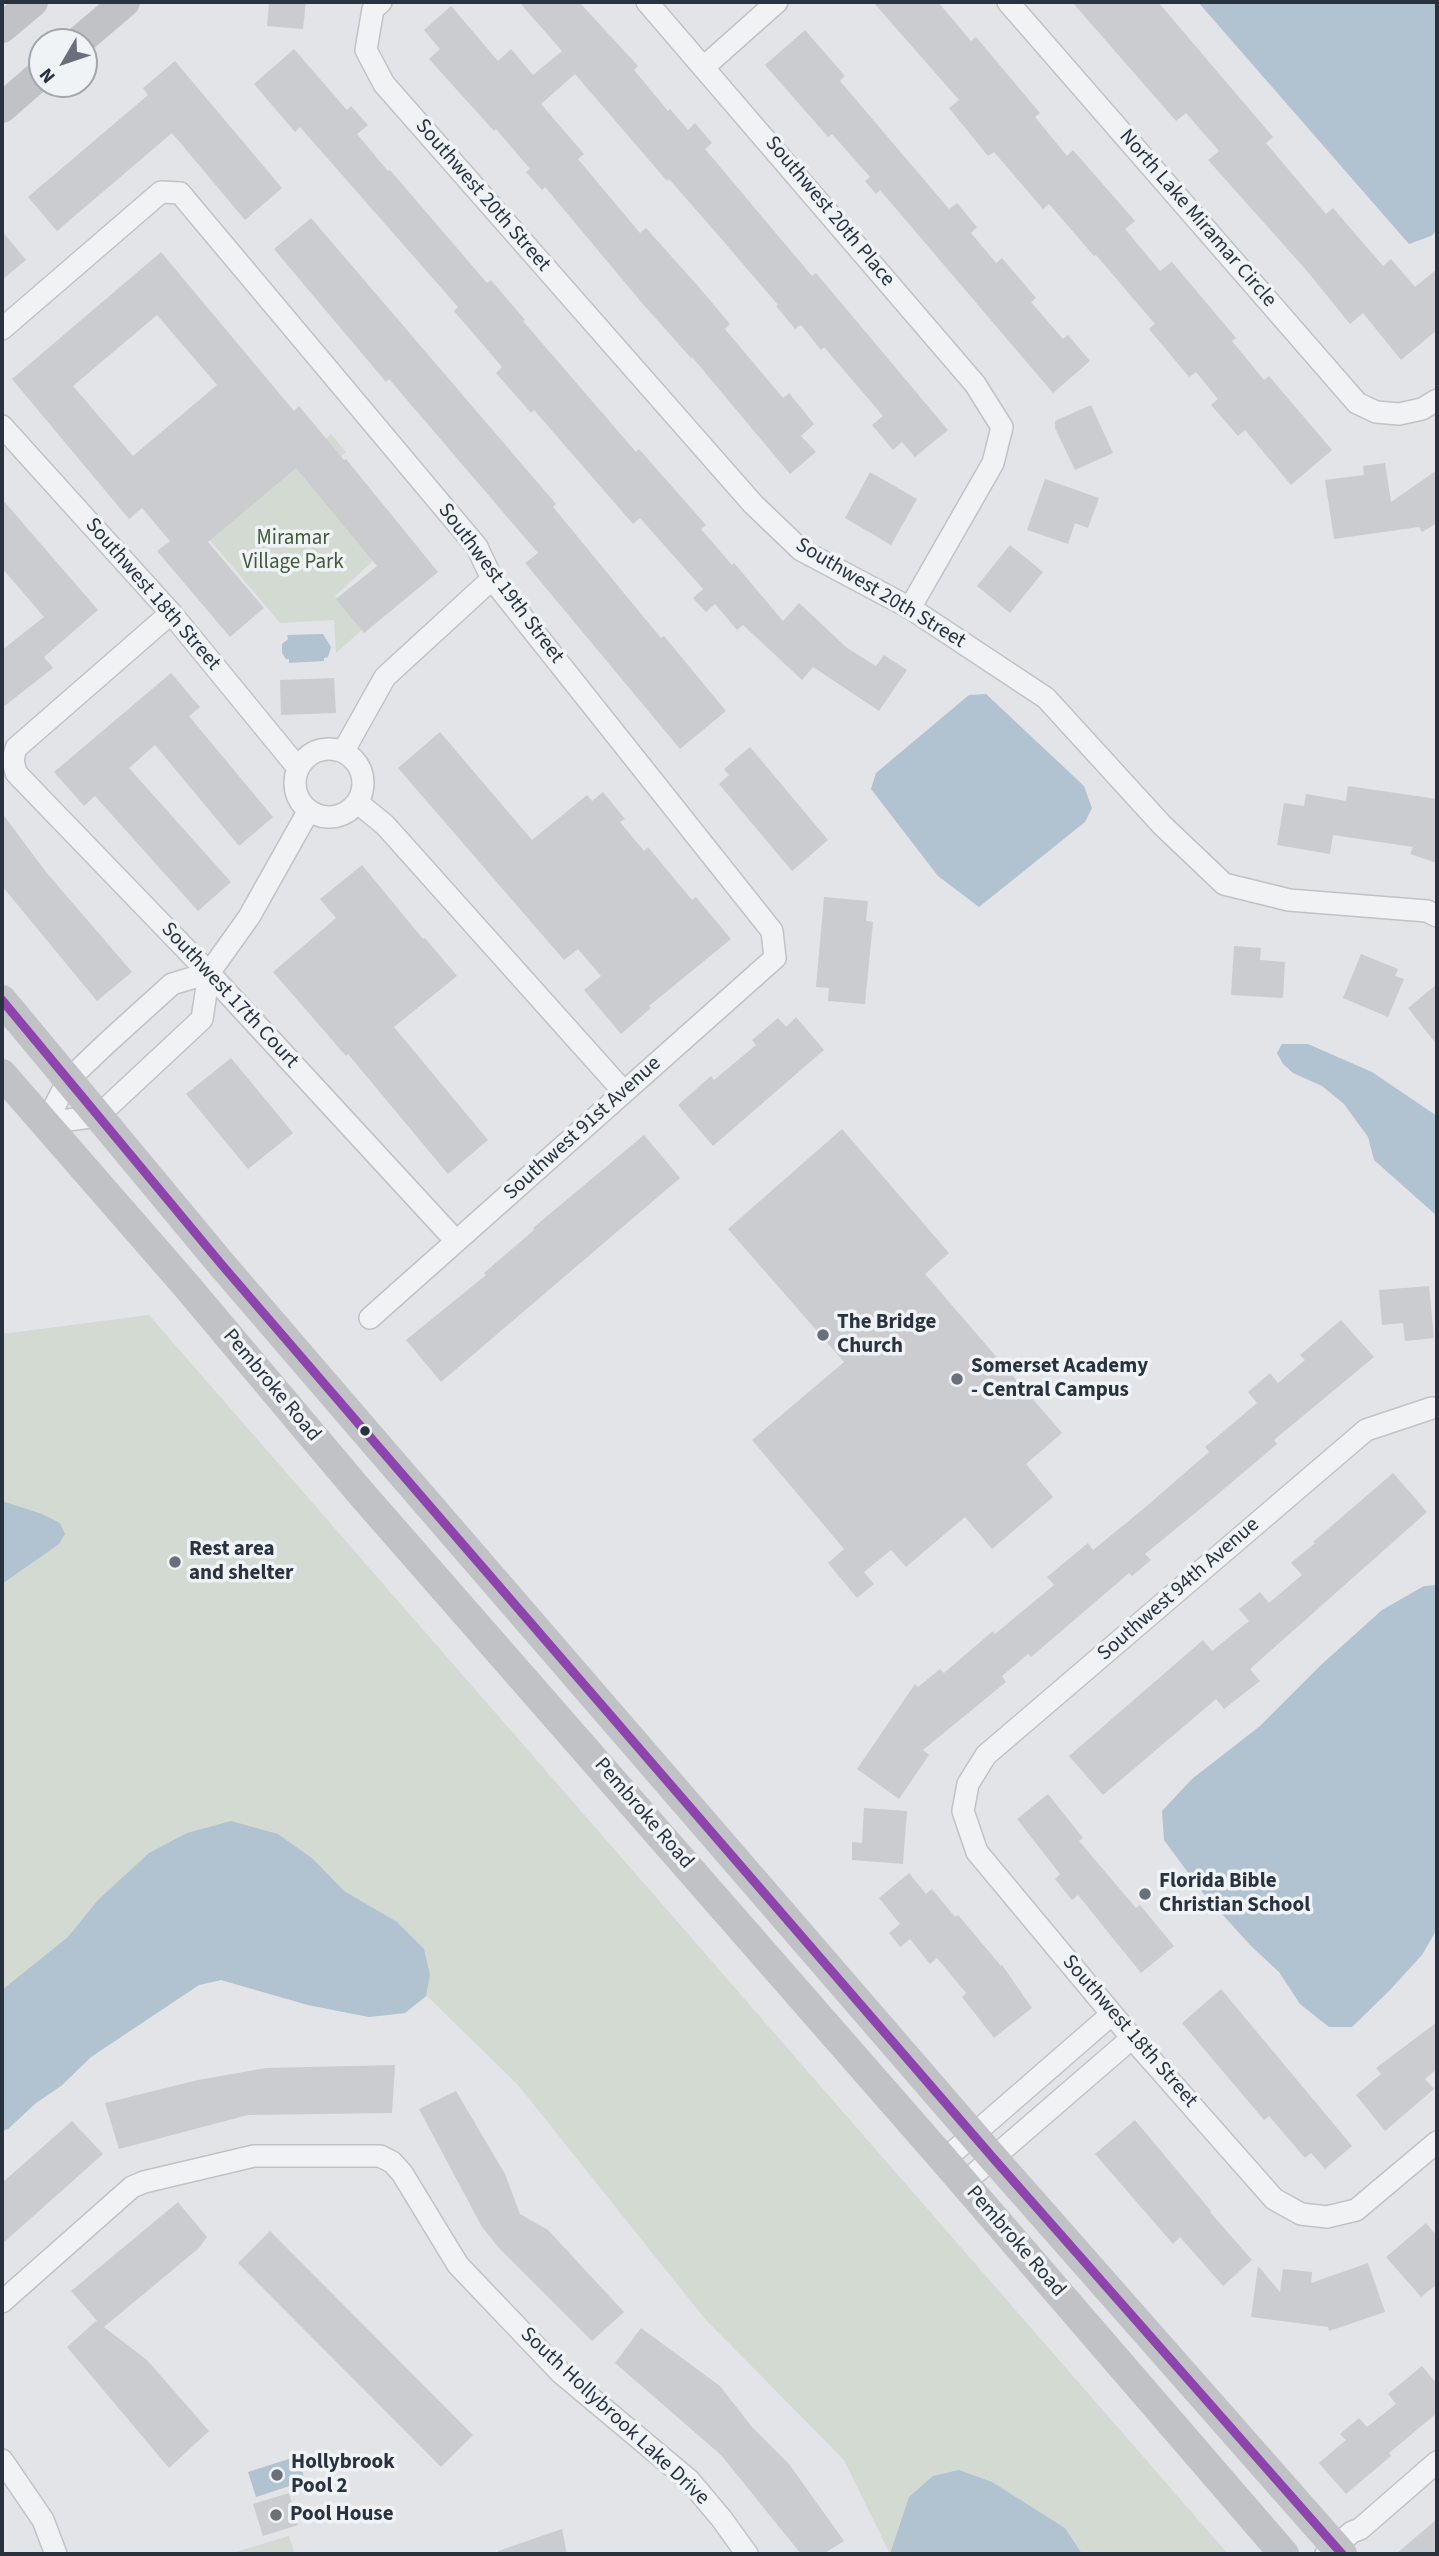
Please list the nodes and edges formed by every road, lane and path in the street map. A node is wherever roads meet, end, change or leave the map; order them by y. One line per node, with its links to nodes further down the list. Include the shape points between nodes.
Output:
1 (33, 2): 7 (main road)
2 (125, 2): 8 (main road)
3 (382, 2): 16 (street, Southwest 20th Street, via 373,9 366,50 384,84 752,504 801,550)
4 (647, 2): 9 (street, Southwest 20th Place)
5 (777, 2): 9 (street)
6 (1008, 2): 13 (street, North Lake Miramar Circle, via 1357,403 1376,412 1399,414 1423,410)
7 (2, 28)
8 (94, 28)
9 (705, 66): 16 (street, Southwest 20th Place, via 975,384 1002,427 993,463)
10 (28, 85): 11 (main road)
11 (2, 108)
12 (2, 329): 15 (street, Southwest 19th Street, via 161,192 180,193 477,547)
13 (1437, 400)
14 (2, 425): 17 (street, Southwest 18th Street)
15 (492, 579): 18 (street, via 385,677); 23 (street, Southwest 19th Street)
16 (910, 608): 22 (street, Southwest 20th Street, via 1046,698 1162,825 1224,884 1289,900 1427,911)
17 (171, 613): 19 (street, Southwest 18th Street); 24 (street, Southwest 17th Court, via 16,748 13,760 16,773)
18 (343, 752): 19 (street, via 318,751); 20 (street, via 356,762 361,775)
19 (298, 768): 21 (street, via 297,793)
20 (358, 803): 21 (street, via 338,816 326,818); 28 (street, via 385,825)
21 (308, 812): 24 (street, via 249,917)
22 (1437, 916)
23 (772, 931): 28 (street, Southwest 91st Avenue, via 775,958)
24 (209, 973): 27 (street, via 172,984); 29 (street, via 202,1019); 31 (street, Southwest 17th Court)
25 (2, 1000): 27 (main road, Pembroke Road)
26 (2, 1074): 30 (main road, Pembroke Road)
27 (68, 1080): 29 (main road, Pembroke Road); 30 (street)
28 (624, 1092): 31 (street, Southwest 91st Avenue)
29 (98, 1116): 30 (street); 34 (main road, Pembroke Road)
30 (46, 1123): 35 (main road, Pembroke Road)
31 (456, 1241): 32 (street, Southwest 91st Avenue)
32 (370, 1318)
33 (1432, 1408): 36 (street, Southwest 94th Avenue, via 1366,1430 986,1755 968,1784)
34 (475, 1559): 35 (main road); 39 (main road, Pembroke Road)
35 (444, 1586): 42 (main road, Pembroke Road)
36 (963, 1811): 37 (street, Southwest 18th Street, via 977,1852)
37 (1112, 2014): 38 (street, Southwest 18th Street); 39 (street)
38 (1132, 2038): 40 (street, Southwest 18th Street, via 1274,2200 1301,2214 1327,2217 1356,2210); 41 (street)
39 (972, 2134): 41 (main road, Pembroke Road); 42 (street)
40 (1437, 2142)
41 (994, 2159): 43 (street); 47 (main road, Pembroke Road)
42 (944, 2160): 43 (main road, Pembroke Road)
43 (964, 2183): 50 (main road, Pembroke Road)
44 (2, 2302): 49 (street, South Hollybrook Lake Drive, via 132,2187 144,2182 254,2156 380,2156 402,2173 458,2265 561,2373 689,2480)
45 (2, 2460): 48 (street, via 43,2520)
46 (1437, 2462): 47 (street, via 1352,2532)
47 (1335, 2552)
48 (56, 2554)
49 (747, 2554)
50 (1284, 2554)

